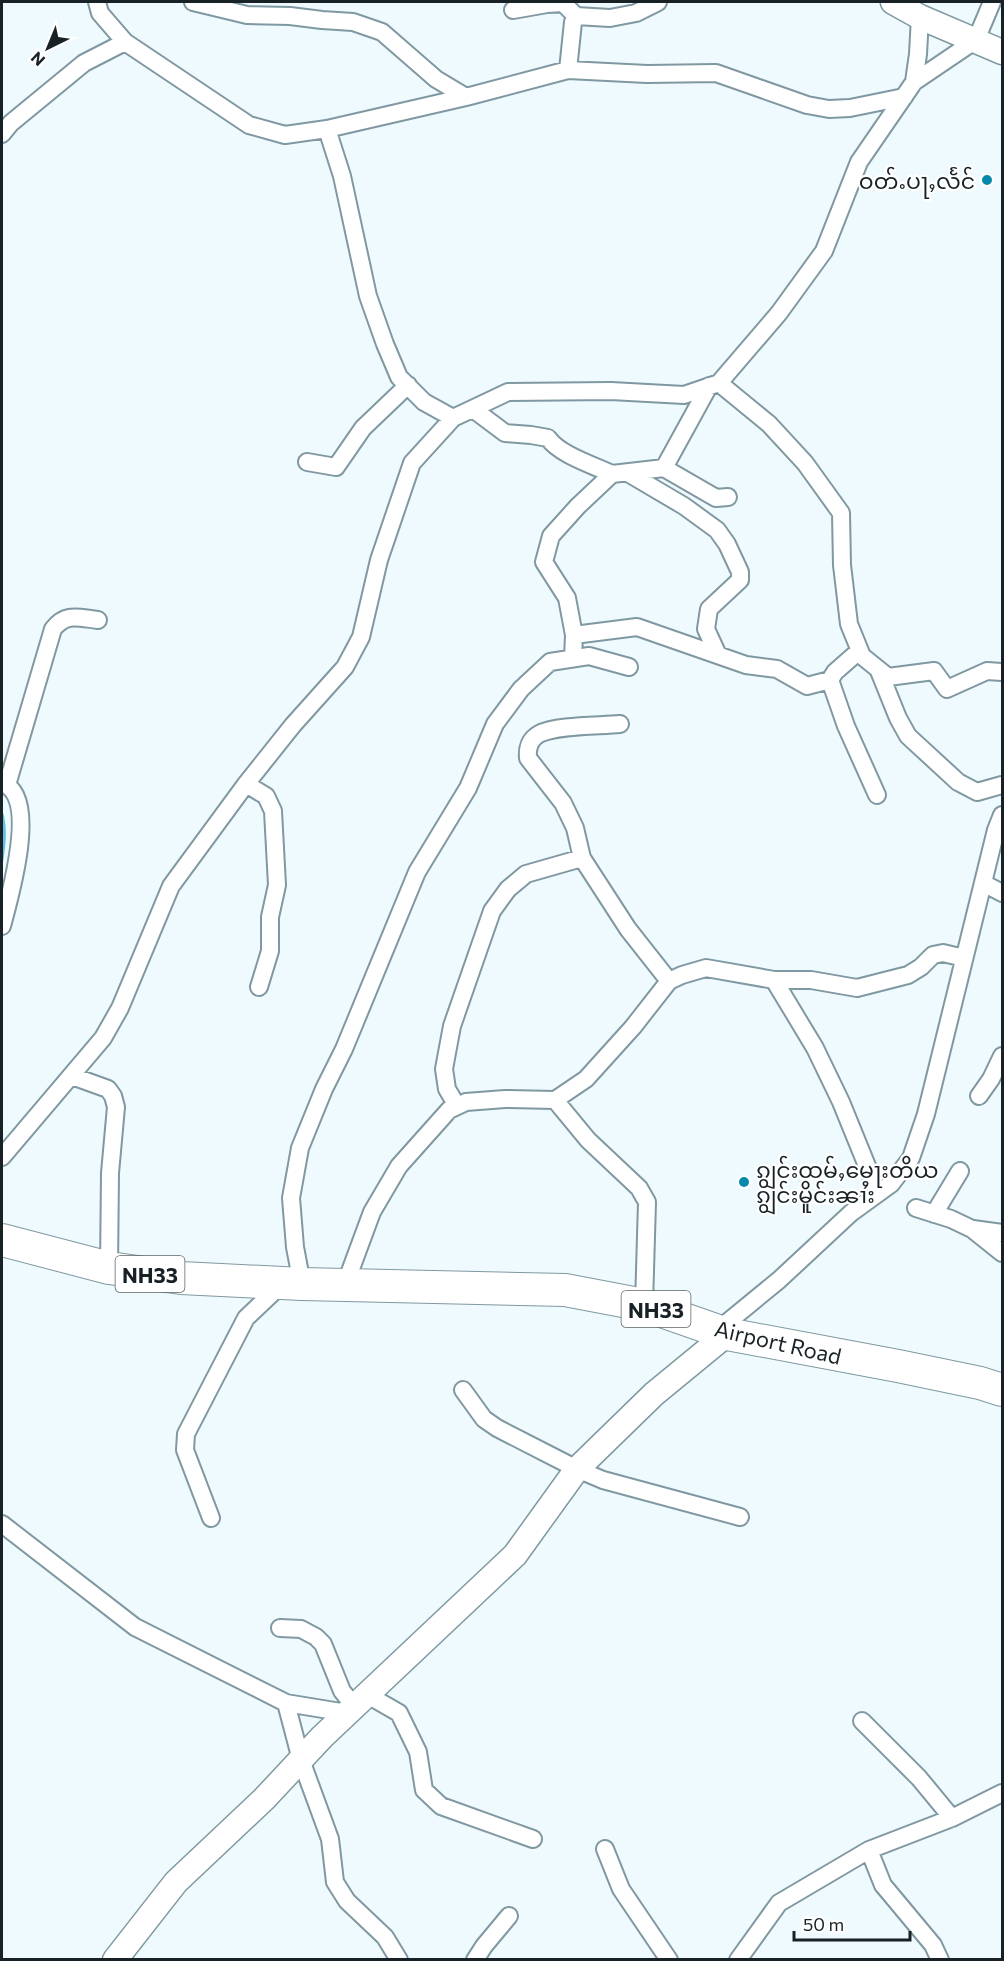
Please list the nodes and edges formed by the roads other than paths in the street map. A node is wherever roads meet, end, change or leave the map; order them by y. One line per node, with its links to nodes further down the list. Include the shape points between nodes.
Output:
1 (97, 2): 11 (street, via 100,13)
2 (193, 2): 6 (street, via 247,15)
3 (658, 2): 8 (street, via 636,14 610,18)
4 (893, 2): 9 (street)
5 (992, 2): 10 (street)
6 (289, 9): 15 (street, via 382,32 436,79)
7 (513, 10): 8 (street, via 563,3)
8 (576, 16): 13 (street)
9 (920, 16): 10 (street); 14 (street)
10 (976, 40): 12 (street); 14 (street)
11 (125, 42): 17 (street, via 249,125 285,135); 18 (street, via 84,63 10,123)
12 (1002, 52)
13 (568, 70): 15 (street); 16 (street, via 716,73 807,105 829,108 850,108)
14 (914, 82): 16 (street)
15 (466, 97): 17 (street)
16 (904, 97): 20 (street, via 859,162 824,250 779,313)
17 (327, 129): 19 (street, via 342,176 368,296 399,376)
18 (2, 134)
19 (408, 385): 22 (street, via 424,402); 23 (street, via 363,428 336,467)
20 (714, 385): 21 (street, via 684,394 508,392); 24 (street); 29 (street, via 769,424 805,463 841,513 849,624)
21 (473, 409): 22 (street); 25 (street, via 505,433 548,438 565,452)
22 (453, 418): 38 (street, via 412,463 379,560 361,637 345,667)
23 (307, 462)
24 (664, 468): 25 (street); 26 (street, via 716,498)
25 (620, 474): 28 (street, via 578,506 551,536 544,561 567,598); 30 (street, via 684,506 717,530 727,544 740,579 709,609 706,629)
26 (728, 497)
27 (98, 620): 37 (street, via 68,617 54,629)
28 (574, 635): 30 (street, via 637,627); 31 (street)
29 (859, 651): 33 (street); 35 (street)
30 (718, 655): 35 (street, via 746,665 777,669 807,686)
31 (573, 658): 32 (street, via 589,656); 65 (street, via 550,662 521,689 495,724 468,788 417,872 300,1148 291,1198 296,1246)
32 (629, 667)
33 (879, 671): 34 (street, via 888,678 934,671 947,689 987,671); 39 (street, via 908,736 958,782 977,792)
34 (1002, 672)
35 (830, 680): 40 (street)
36 (620, 724): 42 (street, via 555,729 539,734 527,751 528,758 563,803 575,828)
37 (4, 784): 45 (street, via 18,800 20,826 15,877)
38 (246, 784): 49 (street, via 266,796 273,811 277,885 270,916 270,951); 51 (street, via 171,886 120,1008 103,1038)
39 (1002, 785)
40 (877, 795)
41 (1002, 815): 43 (street)
42 (582, 858): 48 (street, via 628,929); 54 (street, via 526,874 508,889 492,911 452,1026 444,1069 447,1089)
43 (983, 883): 44 (street); 46 (street)
44 (1002, 893)
45 (2, 926)
46 (964, 958): 47 (street, via 933,955 908,975 857,988 812,980); 57 (street, via 926,1114 911,1158 891,1184)
47 (774, 980): 48 (street, via 706,968); 57 (street, via 841,1101)
48 (669, 981): 53 (street, via 586,1079)
49 (259, 987)
50 (1002, 1056): 52 (street)
51 (72, 1076): 55 (street); 64 (street, via 108,1089 116,1107 110,1173)
52 (979, 1096)
53 (555, 1100): 54 (street, via 505,1099); 67 (street, via 588,1140 639,1188 647,1202)
54 (457, 1106): 66 (street, via 399,1166 372,1212)
55 (2, 1157)
56 (960, 1171): 59 (street)
57 (878, 1193): 68 (street, via 851,1213)
58 (916, 1208): 59 (street)
59 (934, 1214): 60 (street)
60 (972, 1229): 61 (street); 63 (street)
61 (1002, 1233)
62 (2, 1240): 64 (highway, NH33)
63 (1002, 1253)
64 (109, 1268): 65 (highway, NH33, via 181,1278)
65 (293, 1284): 66 (highway, Airport Road / NH33); 73 (street, via 246,1318 186,1434 185,1450)
66 (345, 1285): 67 (highway, Airport Road / NH33, via 565,1290)
67 (644, 1305): 68 (highway, Airport Road / NH33)
68 (723, 1332): 70 (highway, Airport Road / NH33); 71 (street)
69 (463, 1390): 71 (street, via 484,1419)
70 (1002, 1390)
71 (577, 1469): 72 (street); 77 (street, via 515,1555)
72 (740, 1517)
73 (211, 1518)
74 (2, 1524): 76 (street, via 135,1627)
75 (280, 1628): 77 (street, via 301,1629 323,1644 342,1690)
76 (286, 1703): 77 (street); 79 (street)
77 (356, 1704): 79 (street); 82 (street, via 399,1713 418,1752 424,1790 441,1806)
78 (862, 1721): 81 (street, via 919,1778)
79 (301, 1760): 86 (street, via 176,1882); 87 (street, via 330,1839 335,1882 346,1901 385,1937)
80 (1002, 1793): 81 (street)
81 (952, 1818): 84 (street)
82 (533, 1839)
83 (605, 1849): 89 (street, via 621,1889)
84 (869, 1850): 90 (street, via 779,1903); 91 (street, via 883,1885)
85 (509, 1916): 88 (street)
86 (115, 1959)
87 (399, 1959)
88 (475, 1959)
89 (669, 1959)
90 (738, 1959)
91 (940, 1959)

